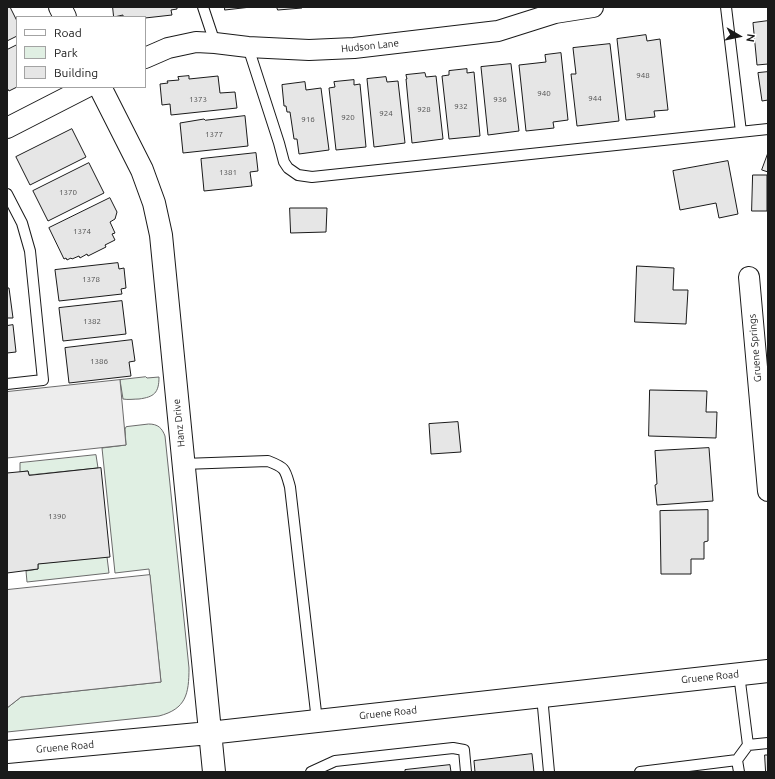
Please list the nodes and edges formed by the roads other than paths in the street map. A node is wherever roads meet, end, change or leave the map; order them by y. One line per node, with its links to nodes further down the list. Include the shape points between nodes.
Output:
1 (60, 7): 5 (street)
2 (204, 7): 6 (lane)
3 (593, 7): 7 (street, Hudson Lane, via 555,13 498,31 455,37 332,50)
4 (726, 7): 13 (lane)
5 (64, 16)
6 (215, 43): 7 (street, Hudson Lane); 8 (street, Hudson Lane, via 183,44)
7 (248, 47): 13 (lane, via 284,162 293,172 304,176)
8 (146, 58)
9 (85, 88): 11 (street)
10 (101, 88): 17 (street, Hanz Drive, via 142,170 154,203 161,235)
11 (7, 128)
12 (768, 129): 13 (lane)
13 (741, 132)
14 (7, 194): 16 (lane, via 22,223 30,251 43,380)
15 (749, 277): 18 (street, Gruene Springs)
16 (7, 384)
17 (183, 464): 22 (lane, via 268,461 285,471 290,487); 23 (street, Hanz Drive)
18 (768, 491)
19 (768, 671): 20 (street, Gruene Road)
20 (739, 674): 21 (street, Gruene Road); 25 (lane)
21 (542, 696): 22 (street, Gruene Road); 31 (lane)
22 (317, 721): 23 (street, Gruene Road)
23 (209, 733): 26 (street, Gruene Road); 28 (street, Hanz Drive)
24 (768, 743): 25 (lane)
25 (748, 745): 27 (lane)
26 (7, 752)
27 (737, 760): 32 (lane); 33 (lane)
28 (214, 772)
29 (311, 772): 30 (lane, via 335,761 453,748 464,750)
30 (466, 772)
31 (549, 772)
32 (640, 772)
33 (739, 772)

